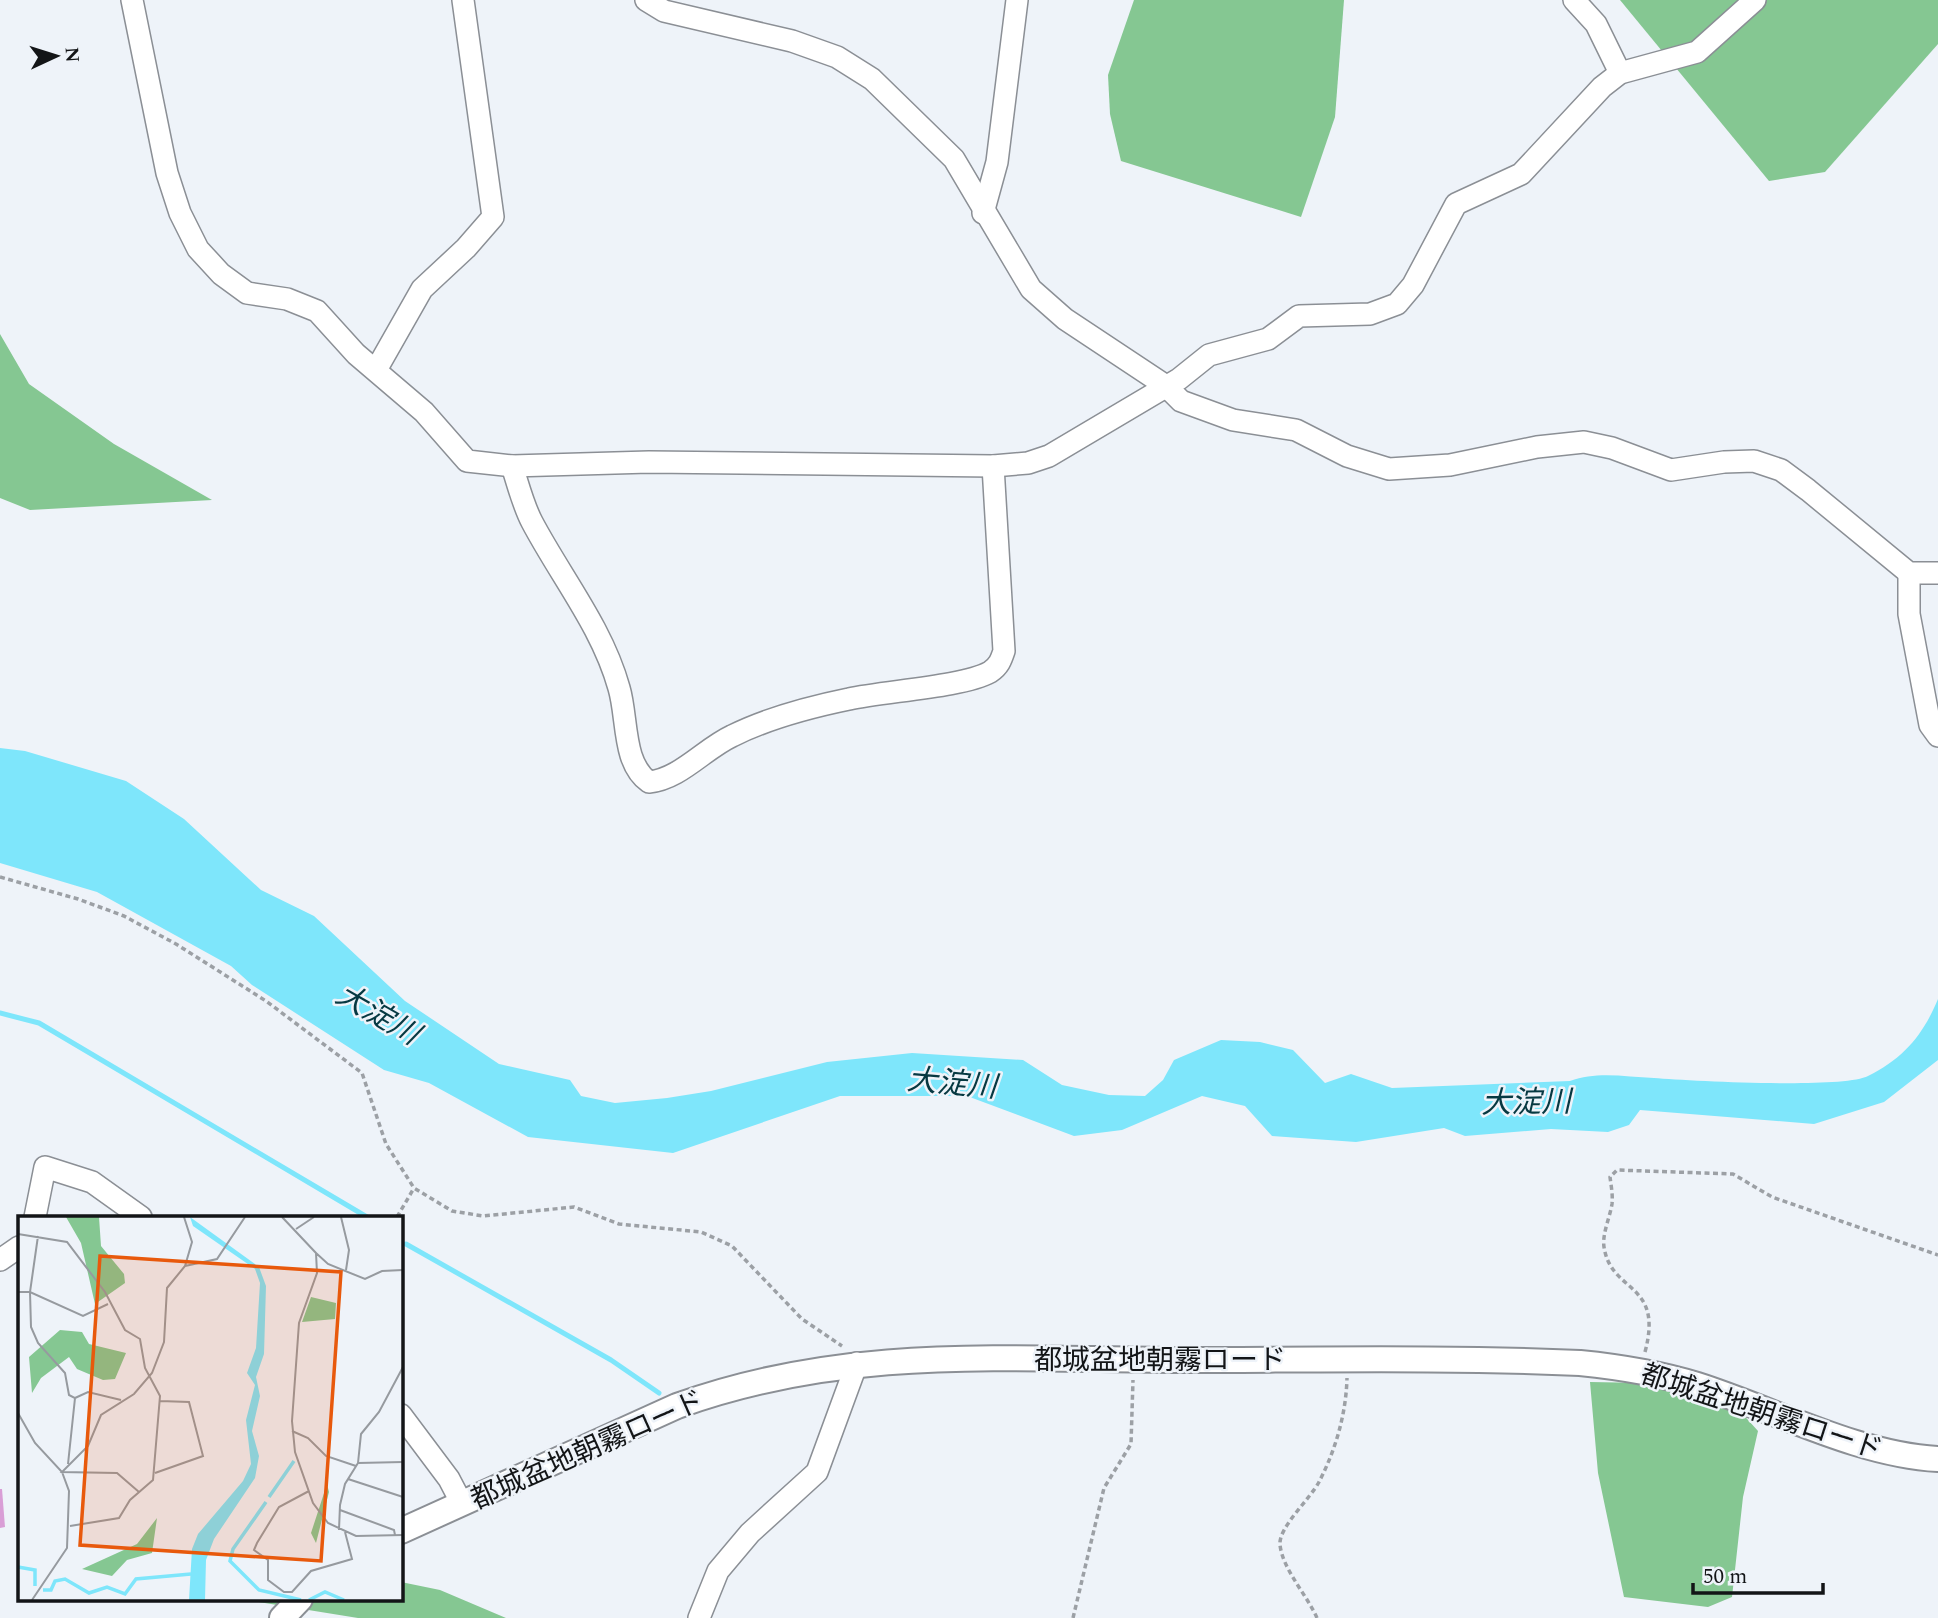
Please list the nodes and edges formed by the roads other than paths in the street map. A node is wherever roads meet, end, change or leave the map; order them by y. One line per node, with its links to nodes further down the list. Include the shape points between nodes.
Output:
1 (132, 0): 9 (street, via 167,173 198,249 247,293 288,299 317,311)
2 (463, 0): 9 (street, via 493,216 422,289)
3 (646, 0): 8 (street, via 664,11 792,41 837,57 872,79 954,159)
4 (1017, 0): 8 (street, via 998,162)
5 (1574, 0): 7 (street, via 1596,24)
6 (1755, 0): 7 (street, via 1697,52)
7 (1620, 73): 10 (street, via 1521,174 1456,204 1413,285 1396,304 1370,314 1299,316 1268,339 1209,355)
8 (983, 213): 10 (street, via 1031,289 1065,319)
9 (376, 370): 11 (street, via 425,412 467,461)
10 (1166, 386): 12 (street, via 1049,456); 13 (street, via 1181,401 1233,420 1296,430 1347,456 1389,469 1584,442 1671,470 1754,461 1781,471 1808,490)
11 (512, 466): 12 (street); 12 (street, via 530,519 602,640 620,689 633,762 649,782 663,781 731,736 775,718 849,699 952,682 988,673 1000,664 1004,651)
12 (993, 466)
13 (1909, 573): 14 (street); 15 (street, via 1909,614 1930,725)
14 (1938, 573)
15 (1938, 736)
16 (36, 1216): 17 (street, via 45,1167 92,1182)
17 (140, 1216)
18 (18, 1248): 19 (street)
19 (0, 1260)
20 (857, 1363): 22 (street, 都城盆地朝霧ロード, via 921,1359 1524,1360 1641,1370 1696,1384 1857,1442); 23 (street, 都城盆地朝霧ロード, via 707,1395); 27 (street, via 817,1472 750,1533 718,1571)
21 (402, 1416): 23 (street)
22 (1938, 1459)
23 (462, 1504): 24 (street, 都城盆地朝霧ロード)
24 (402, 1531)
25 (299, 1600): 26 (street)
26 (282, 1618)
27 (699, 1618)

